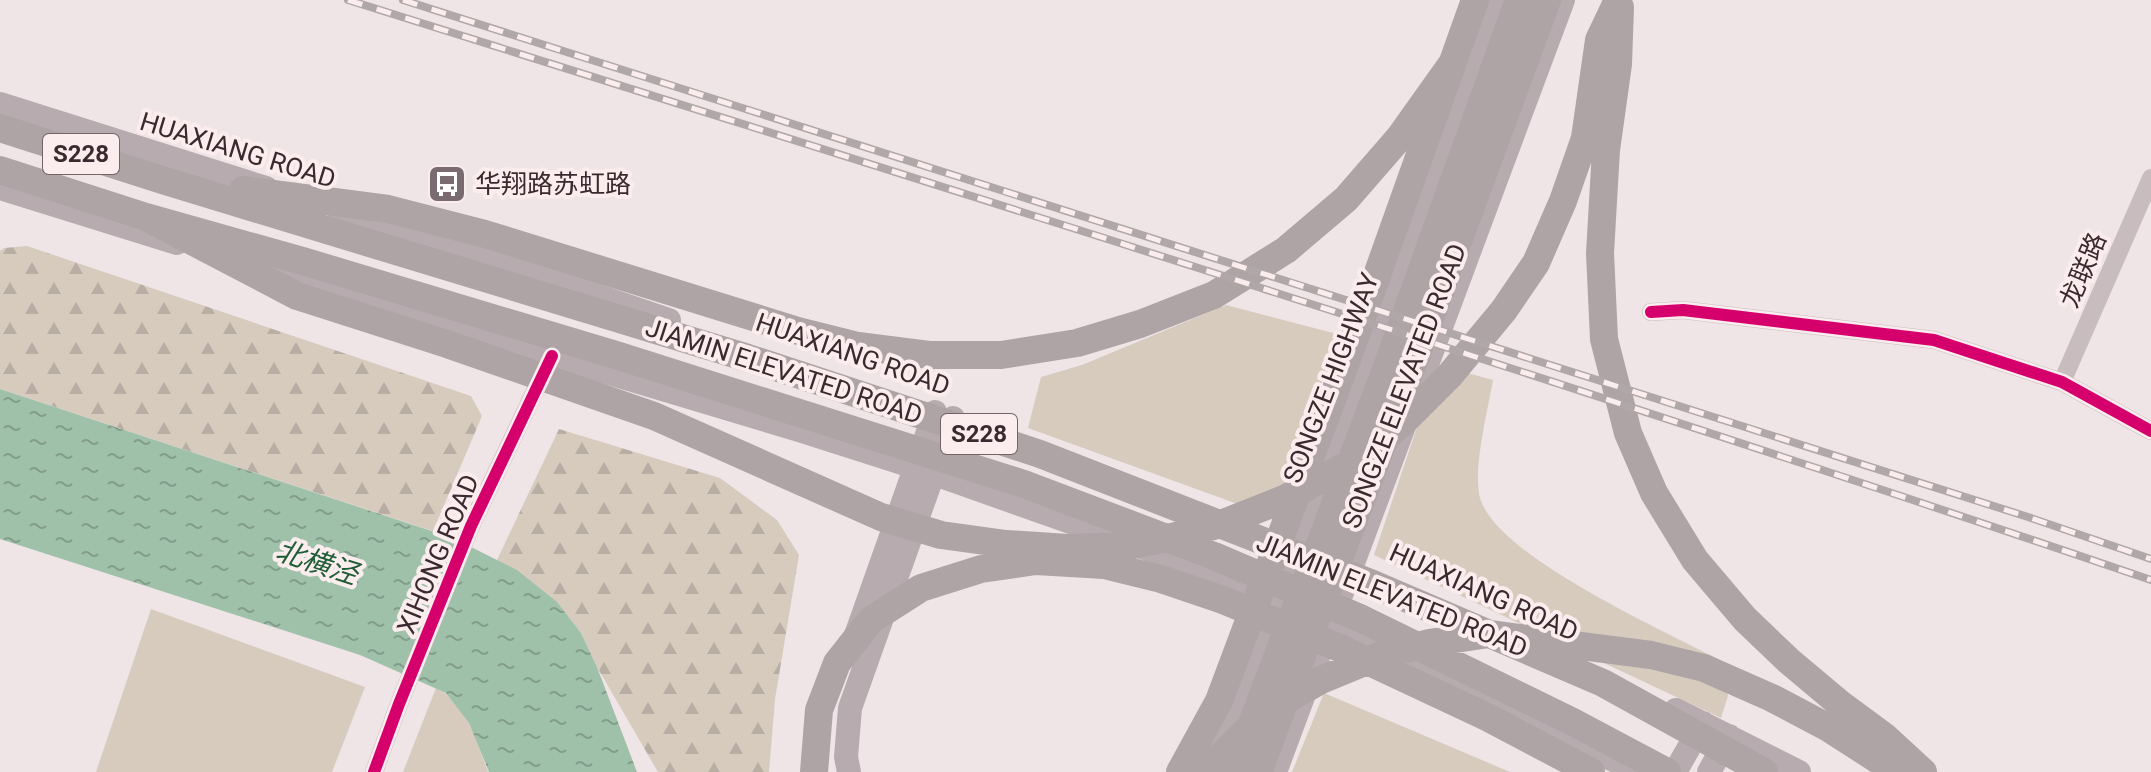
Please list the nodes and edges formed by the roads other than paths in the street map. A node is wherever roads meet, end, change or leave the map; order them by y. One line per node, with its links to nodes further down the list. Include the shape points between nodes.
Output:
1 (1475, 0): 7 (highway)
2 (1497, 0): 27 (main road, SONGZE HIGHWAY, via 1375,347)
3 (1519, 0): 28 (highway, SONGZE ELEVATED ROAD)
4 (1547, 0): 29 (highway, SONGZE ELEVATED ROAD)
5 (1563, 0): 30 (main road)
6 (1619, 0): 13 (highway, via 1599,40 1585,138 1536,263 1450,375 1355,461 1284,499 1221,524 1127,546 1006,544 941,535 881,517 654,416 297,296); 39 (highway, via 1600,253 1604,339 1628,433 1654,493 1695,560 1745,619)
7 (1451, 65): 11 (highway, via 1399,138 1346,199 1286,250 1214,295 1140,324 1077,343 1001,355 929,355 858,346 388,209); 26 (highway, via 1219,701)
8 (1, 112): 11 (highway, JIAMIN ELEVATED ROAD / S228); 17 (main road, HUAXIANG ROAD, via 478,255)
9 (0, 170): 13 (highway, JIAMIN ELEVATED ROAD / S228)
10 (2151, 178): 16 (street, 龙联路)
11 (162, 180): 36 (highway, JIAMIN ELEVATED ROAD / S228, via 748,358 1040,454 1373,584 1603,683)
12 (0, 188): 15 (main road)
13 (146, 217): 33 (highway, JIAMIN ELEVATED ROAD / S228, via 619,356 1024,484 1362,619)
14 (1651, 312): 16 (street, via 1683,310 1934,340)
15 (552, 356): 19 (main road); 22 (street, XIHONG ROAD, via 471,526)
16 (2062, 382): 18 (street)
17 (944, 415): 19 (main road); 20 (main road, HUAXIANG ROAD, via 1374,574)
18 (2151, 431)
19 (924, 470): 24 (main road, via 831,704); 25 (main road, via 850,708); 32 (main road, via 1178,560)
20 (1703, 723): 21 (main road, HUAXIANG ROAD); 34 (main road)
21 (1729, 736): 35 (main road); 37 (main road, HUAXIANG ROAD)
22 (374, 772)
23 (814, 772): 31 (highway, via 819,710 837,663 871,620 921,588 981,569 1036,561 1104,565 1223,600 1435,692)
24 (824, 772)
25 (849, 772)
26 (1180, 772)
27 (1208, 772): 38 (highway, via 1276,705 1321,680 1379,656 1489,634 1651,655 1704,668 1827,727)
28 (1234, 772)
29 (1258, 772)
30 (1275, 772)
31 (1591, 772)
32 (1638, 772)
33 (1667, 772)
34 (1675, 772)
35 (1709, 772)
36 (1764, 772)
37 (1799, 772)
38 (1897, 772)
39 (1923, 772)

